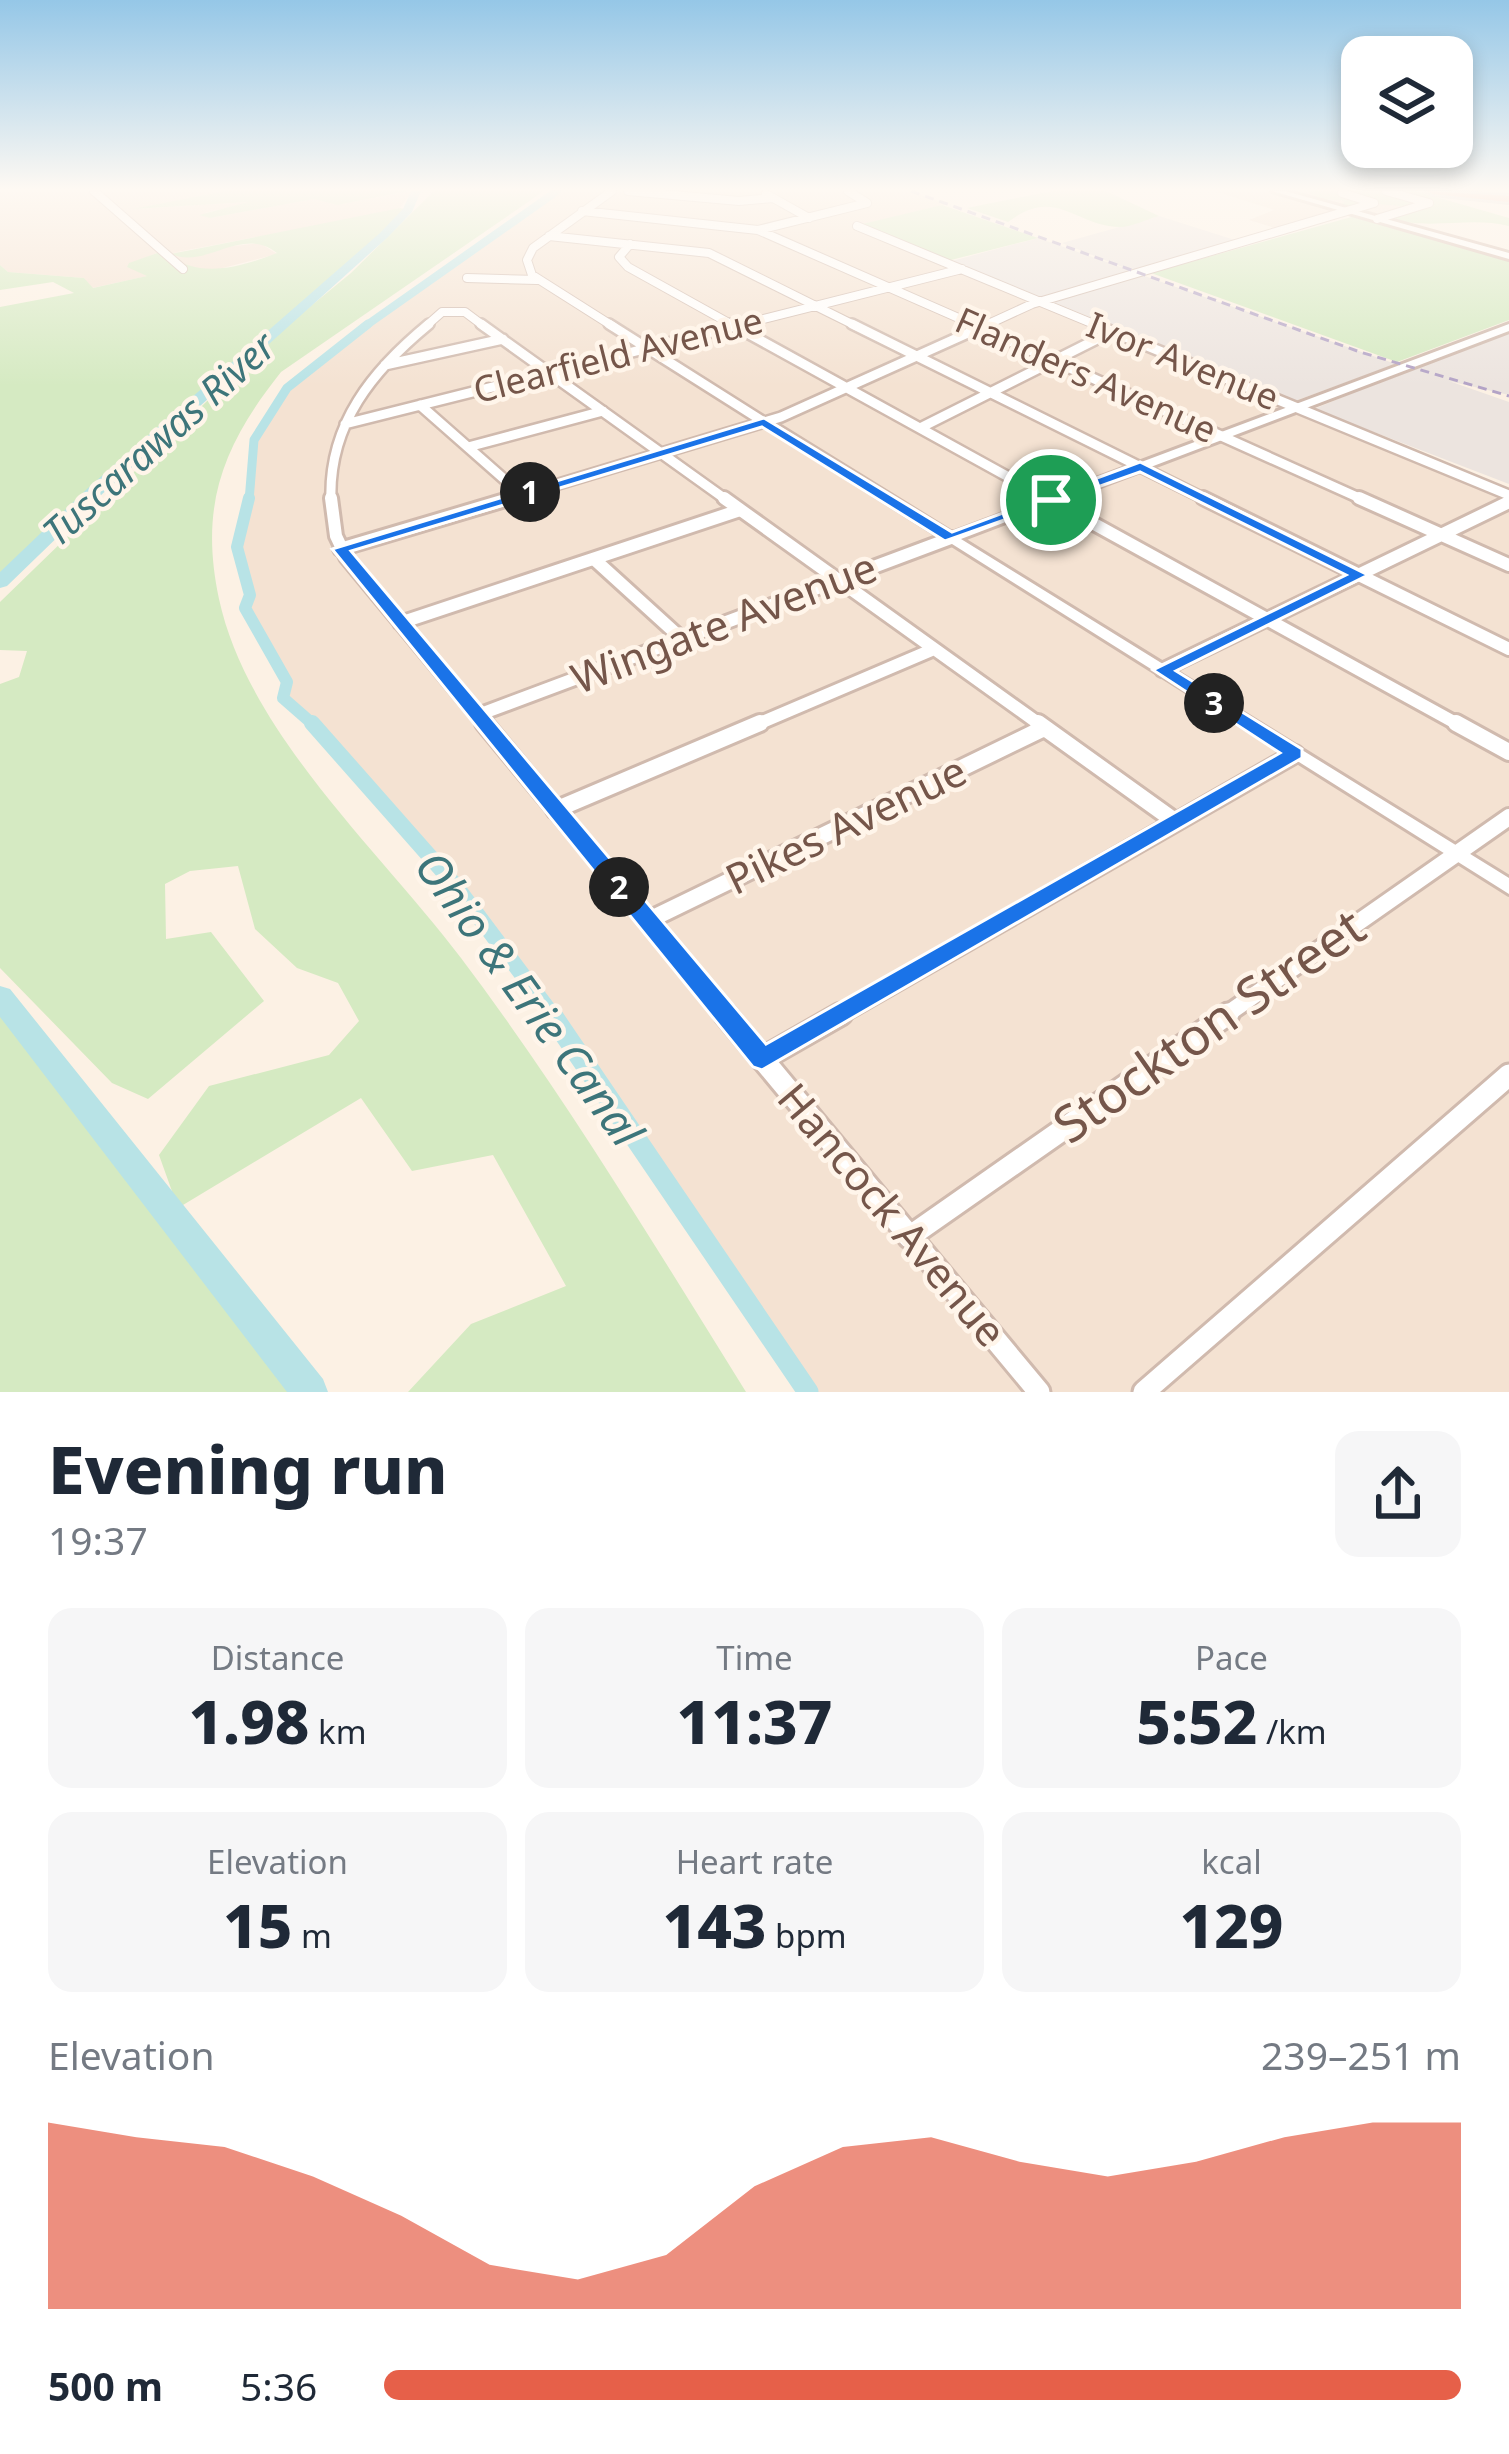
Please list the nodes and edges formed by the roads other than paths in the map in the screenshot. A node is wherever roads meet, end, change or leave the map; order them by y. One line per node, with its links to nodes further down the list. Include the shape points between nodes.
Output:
1 (168, 256): 8 (street)
2 (528, 256): 11 (street)
3 (620, 256): 15 (street)
4 (713, 256): 14 (street)
5 (819, 256): 12 (street, Flanders Avenue)
6 (930, 256): 9 (street, Ivor Avenue)
7 (1200, 256): 13 (street)
8 (183, 269)
9 (962, 269): 12 (street, Clearfield Avenue); 13 (street, Ivor Avenue)
10 (467, 278): 11 (street)
11 (537, 280): 20 (street)
12 (892, 287): 14 (street, Clearfield Avenue); 16 (street, Flanders Avenue)
13 (1040, 302): 16 (street); 18 (street, Ivor Avenue)
14 (817, 306): 15 (street, Clearfield Avenue); 21 (street)
15 (736, 326): 20 (street, Clearfield Avenue); 25 (street)
16 (980, 327): 21 (street); 22 (street, Flanders Avenue)
17 (1509, 328): 28 (street, Wingate Avenue)
18 (1111, 332): 22 (street); 28 (street, Ivor Avenue)
19 (502, 339): 23 (street); 23 (street, via 466,312 442,312); 24 (street)
20 (646, 348): 24 (street, Clearfield Avenue); 30 (street)
21 (916, 356): 25 (street); 26 (street)
22 (1053, 360): 26 (street); 33 (street, Flanders Avenue)
23 (384, 365): 31 (street)
24 (550, 373): 27 (street, Clearfield Avenue); 29 (street)
25 (847, 387): 30 (street); 32 (street)
26 (991, 392): 32 (street); 36 (street)
27 (420, 405): 31 (street, Clearfield Avenue); 34 (street)
28 (1298, 408): 33 (street, Wingate Avenue); 38 (street, Ivor Avenue)
29 (603, 411): 34 (street); 35 (street)
30 (764, 422): 35 (street); 42 (street)
31 (345, 424): 43 (street, via 330,493)
32 (920, 428): 39 (street)
33 (1222, 436): 36 (street, Wingate Avenue); 41 (street, Flanders Avenue)
34 (468, 447): 37 (street)
35 (661, 453): 37 (street); 40 (street)
36 (1140, 466): 39 (street, Wingate Avenue); 46 (street)
37 (521, 494): 43 (street)
38 (1509, 498): 41 (street)
39 (1051, 500): 42 (street, Wingate Avenue); 48 (street)
40 (740, 511): 44 (street); 47 (street)
41 (1442, 535): 45 (street, Flanders Avenue); 46 (street)
42 (950, 538): 47 (street, Wingate Avenue); 55 (street)
43 (340, 549): 49 (street, Hancock Avenue)
44 (594, 559): 49 (street); 51 (street)
45 (1509, 565)
46 (1360, 575): 48 (street); 52 (street)
47 (838, 580): 51 (street, Wingate Avenue); 53 (street)
48 (1268, 620): 55 (street); 58 (street)
49 (400, 623): 56 (street, Hancock Avenue)
50 (1509, 633): 52 (street)
51 (682, 639): 56 (street, Wingate Avenue)
52 (1494, 642): 54 (street)
53 (934, 649): 57 (street); 60 (street)
54 (1509, 649)
55 (1162, 670): 59 (street)
56 (478, 716): 60 (street, Hancock Avenue)
57 (1044, 728): 62 (street); 65 (street, Pikes Avenue)
58 (1509, 752)
59 (1295, 754): 62 (street); 63 (street)
60 (555, 810): 65 (street, Hancock Avenue)
61 (1509, 817): 63 (street, Stockton Street)
62 (1176, 822): 66 (street)
63 (1455, 854): 64 (street); 68 (street, Stockton Street)
64 (1509, 887)
65 (647, 921): 66 (street, Hancock Avenue)
66 (762, 1059): 68 (street, Hancock Avenue)
67 (1509, 1075): 70 (street)
68 (909, 1237): 69 (street, Hancock Avenue)
69 (1039, 1392)
70 (1144, 1392)

